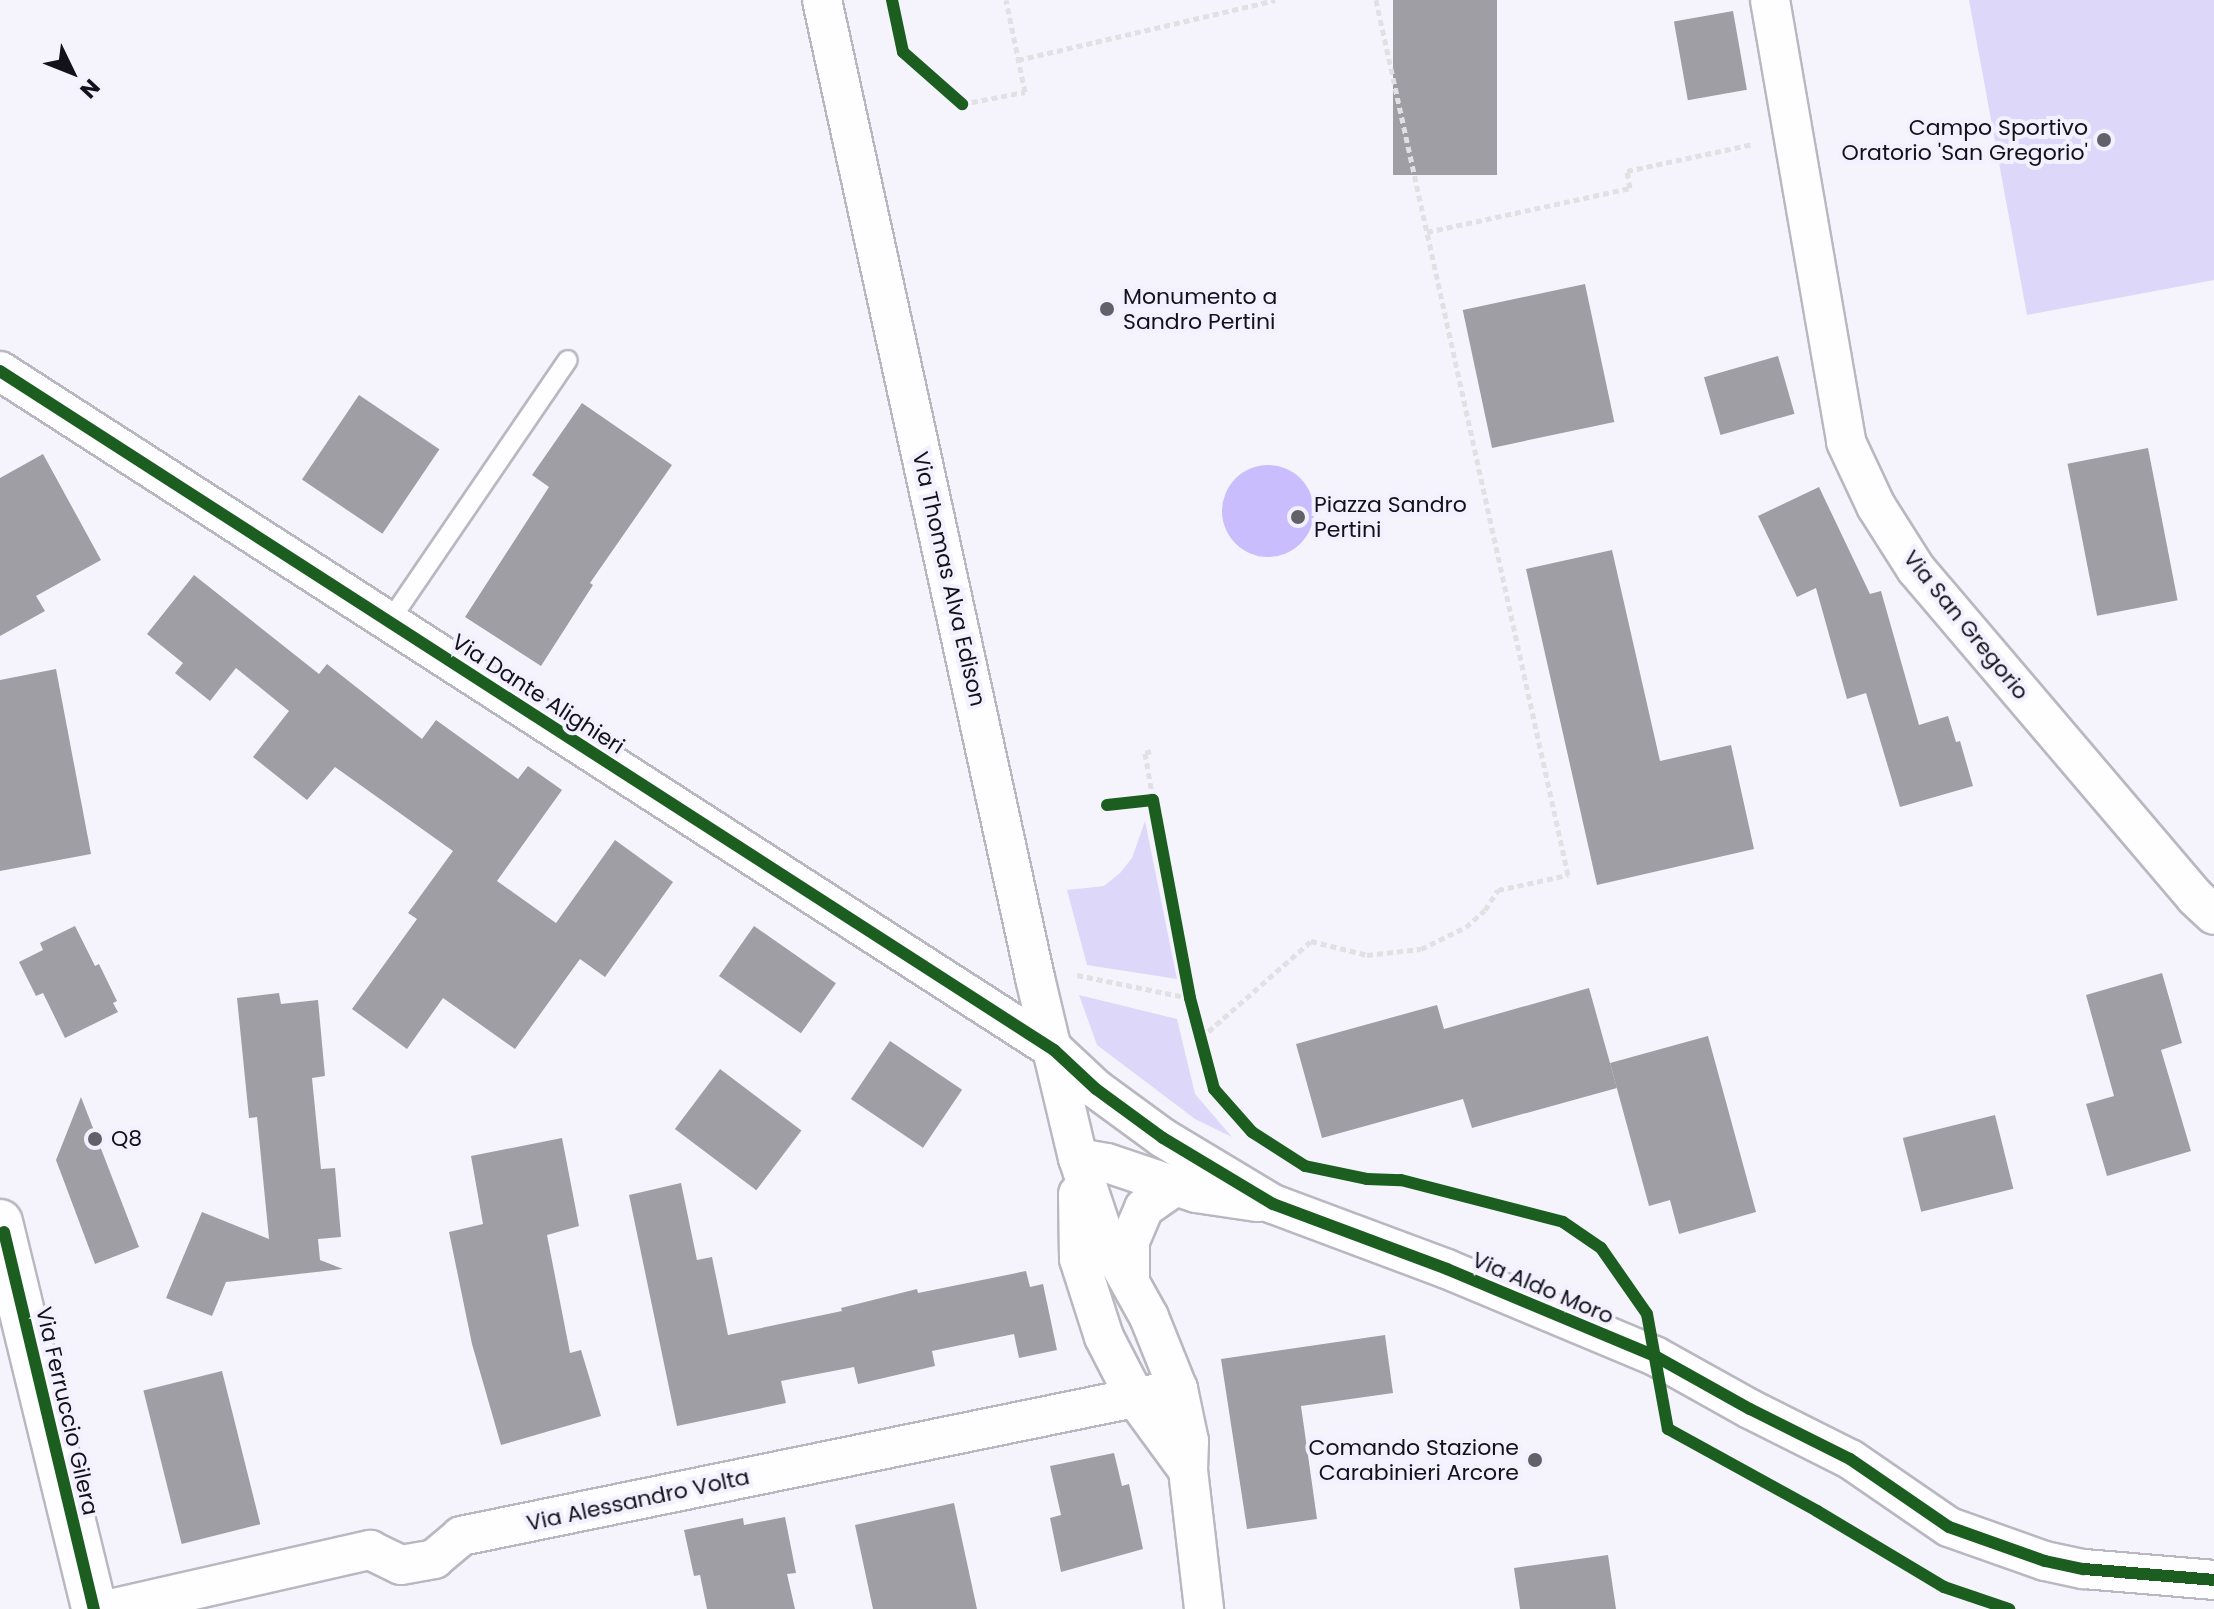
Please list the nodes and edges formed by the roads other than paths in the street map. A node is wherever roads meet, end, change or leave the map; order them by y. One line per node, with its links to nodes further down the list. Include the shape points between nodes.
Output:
1 (822, 0): 7 (street, Via Thomas Alva Edison)
2 (1770, 0): 6 (street, Via San Gregorio, via 1846,442 1876,506 1916,569)
3 (568, 360): 5 (lane)
4 (0, 371): 5 (street, Via Dante Alighieri)
5 (389, 622): 7 (street, Via Dante Alighieri)
6 (2214, 915)
7 (1054, 1050): 8 (street, Via Thomas Alva Edison); 10 (street, Via Aldo Moro, via 1163,1138)
8 (1078, 1158): 9 (street, Via Aldo Moro); 12 (street, Via Thomas Alva Edison, via 1104,1236); 14 (street, Via Thomas Alva Edison, via 1079,1259 1104,1337)
9 (1176, 1186): 10 (street, Via Aldo Moro); 12 (street, Via Thomas Alva Edison, via 1144,1208 1130,1241)
10 (1273, 1204): 16 (street, Via Aldo Moro, via 1655,1356 1850,1459 1949,1527 2071,1567)
11 (0, 1222): 17 (main road, Via Ferruccio Gilera)
12 (1130, 1282): 13 (street, Via Thomas Alva Edison)
13 (1178, 1389): 14 (street, Via Alessandro Volta); 15 (street, Via Thomas Alva Edison, via 1189,1441)
14 (1136, 1399): 15 (street, Via Thomas Alva Edison); 18 (street, Via Alessandro Volta, via 461,1536 434,1559 401,1565 370,1550)
15 (1188, 1470): 19 (street, Via Thomas Alva Edison)
16 (2214, 1580)
17 (94, 1609)
18 (110, 1609)
19 (1204, 1609)

